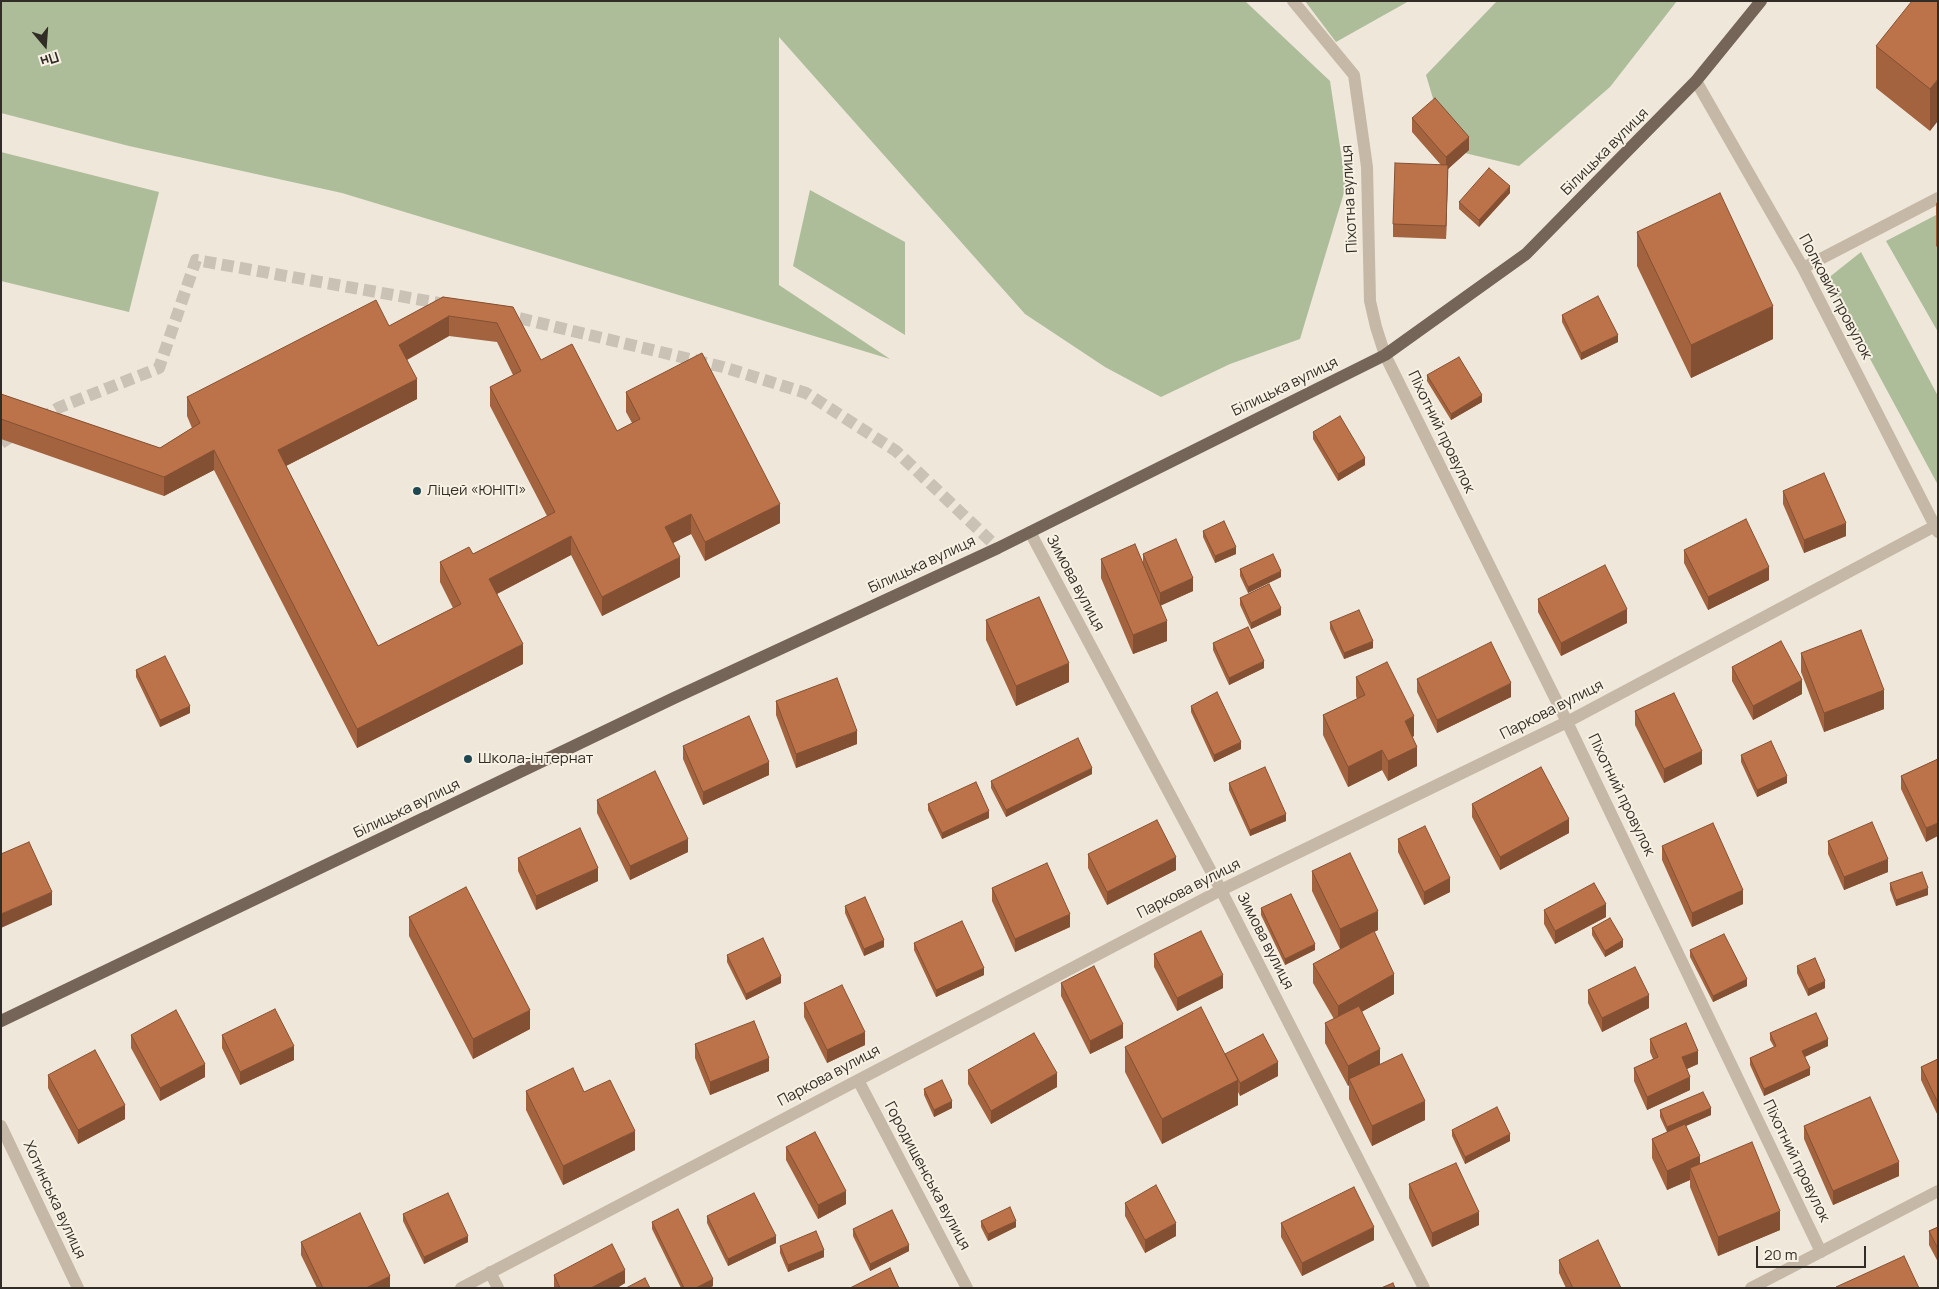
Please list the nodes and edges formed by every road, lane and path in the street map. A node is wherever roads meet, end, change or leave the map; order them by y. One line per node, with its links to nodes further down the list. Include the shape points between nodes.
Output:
1 (1293, 1): 6 (street, Піхотна вулиця, via 1354,75 1367,167 1370,301)
2 (1761, 1): 3 (main road, Білицька вулиця)
3 (1696, 81): 5 (street, Полковий провулок); 6 (main road, Білицька вулиця, via 1526,254)
4 (1938, 198): 5 (street)
5 (1803, 268): 7 (street, Полковий провулок)
6 (1386, 355): 8 (main road, Білицька вулиця); 9 (street, Піхотний провулок)
7 (1936, 529): 9 (street, Паркова вулиця)
8 (1030, 532): 10 (street, Зимова вулиця); 11 (main road, Білицька вулиця, via 674,698)
9 (1568, 722): 10 (street, Паркова вулиця); 15 (street, Піхотний провулок)
10 (1221, 890): 12 (street, Паркова вулиця); 21 (street, Зимова вулиця)
11 (1, 1021)
12 (858, 1080): 16 (street, Паркова вулиця); 20 (street, Городищенська вулиця)
13 (1, 1126): 17 (street, Хотинська вулиця)
14 (1938, 1191): 15 (street)
15 (1821, 1252): 22 (street)
16 (490, 1272): 18 (street, Паркова вулиця); 19 (street)
17 (78, 1288)
18 (461, 1288)
19 (498, 1288)
20 (968, 1288)
21 (1424, 1288)
22 (1752, 1288)

